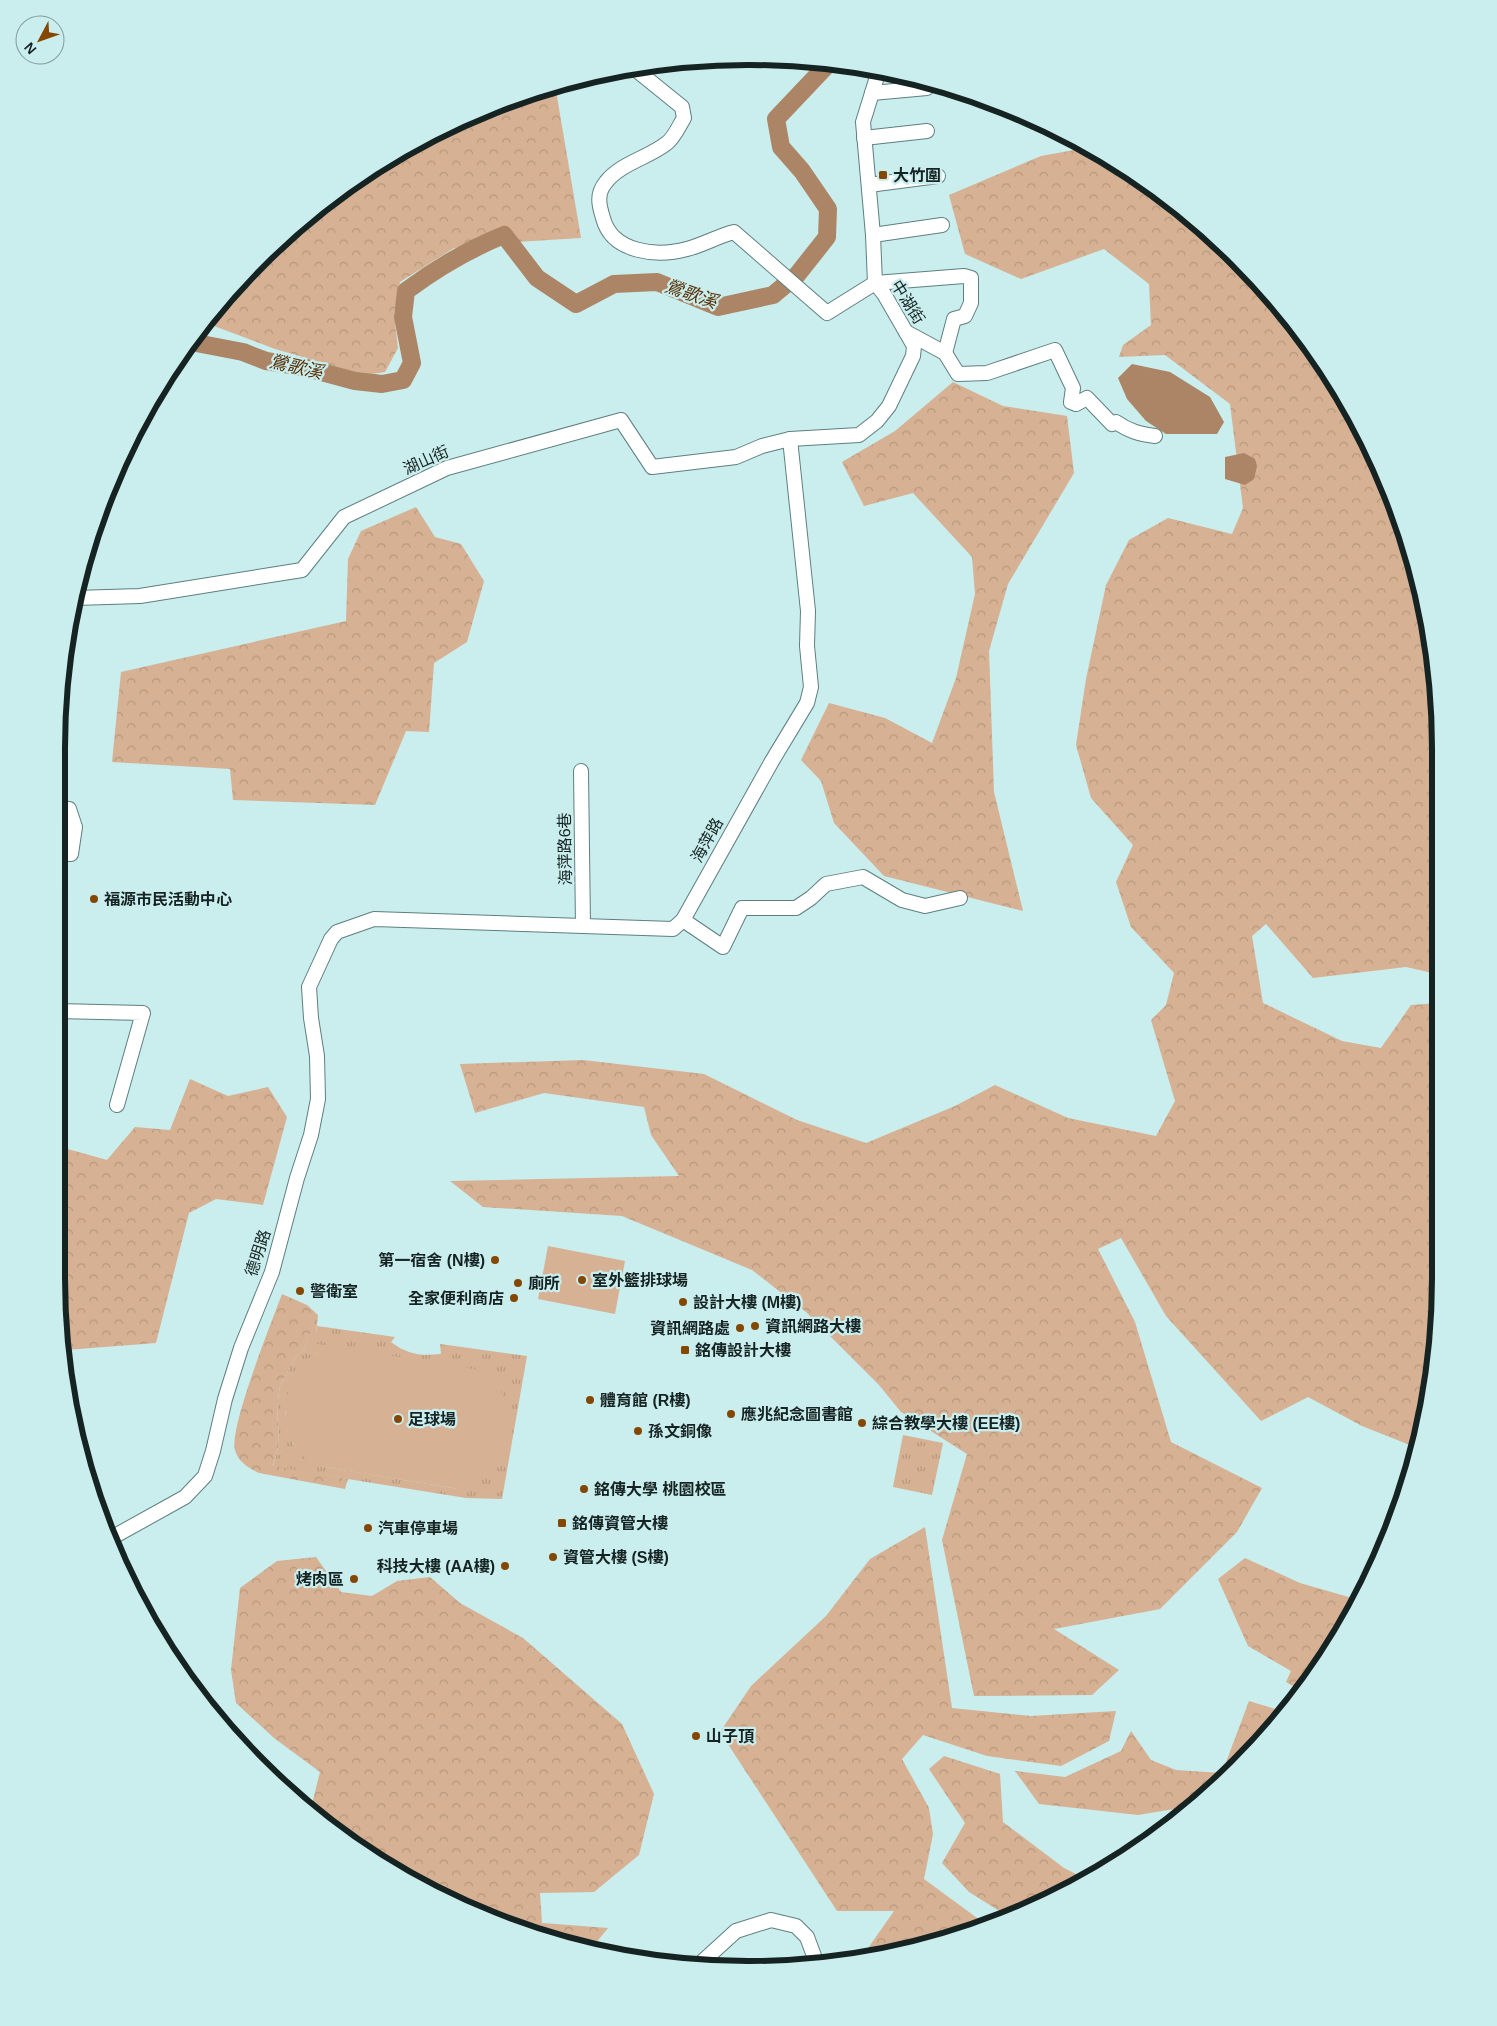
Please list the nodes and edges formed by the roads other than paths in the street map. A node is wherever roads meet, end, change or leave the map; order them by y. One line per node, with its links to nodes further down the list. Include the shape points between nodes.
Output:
1 (641, 74): 11 (street, via 682,108 684,118 668,143 627,165 606,181 600,190 598,202 604,222 615,240 629,247 657,253 687,249 734,232 827,313)
2 (875, 77): 4 (street, 中湖街)
3 (925, 88): 4 (street)
4 (872, 92): 6 (street, 中湖街, via 863,122)
5 (928, 131): 6 (street)
6 (864, 138): 8 (street, 中湖街)
7 (938, 176): 8 (street)
8 (869, 185): 10 (street, 中湖街)
9 (942, 225): 10 (street)
10 (873, 234): 11 (street, 中湖街)
11 (876, 283): 12 (street, 中湖街); 13 (street, via 971,278 971,303 965,316 954,319)
12 (906, 332): 13 (street); 15 (street, 中湖街, via 914,346 913,356 889,406 877,421 859,435)
13 (945, 353): 14 (street, via 958,374 986,373 1055,350 1073,388 1071,402 1076,404 1087,398 1112,424 1116,422 1126,430)
14 (1155, 436)
15 (790, 439): 16 (street, 湖山街, via 736,457 652,467 621,420 448,468 344,517 302,570 140,596); 21 (street, 海萍路, via 808,612 811,687 807,703)
16 (82, 598)
17 (581, 771): 22 (street, 海萍路6巷)
18 (65, 812): 19 (street, via 75,827)
19 (65, 852)
20 (960, 898): 21 (street, via 924,906 902,900 863,878 826,884 796,908 742,908 722,947)
21 (683, 920): 22 (street, via 673,929)
22 (583, 926): 25 (street, 德明路, via 374,918 337,932 331,939 309,987 318,1099 311,1135 296,1178 272,1272 241,1348 225,1399 205,1476 185,1497)
23 (65, 1011): 24 (street, via 143,1013)
24 (117, 1105)
25 (116, 1536)
26 (815, 1958): 27 (street, via 807,1938 796,1926 771,1920 736,1931)
27 (704, 1960)

